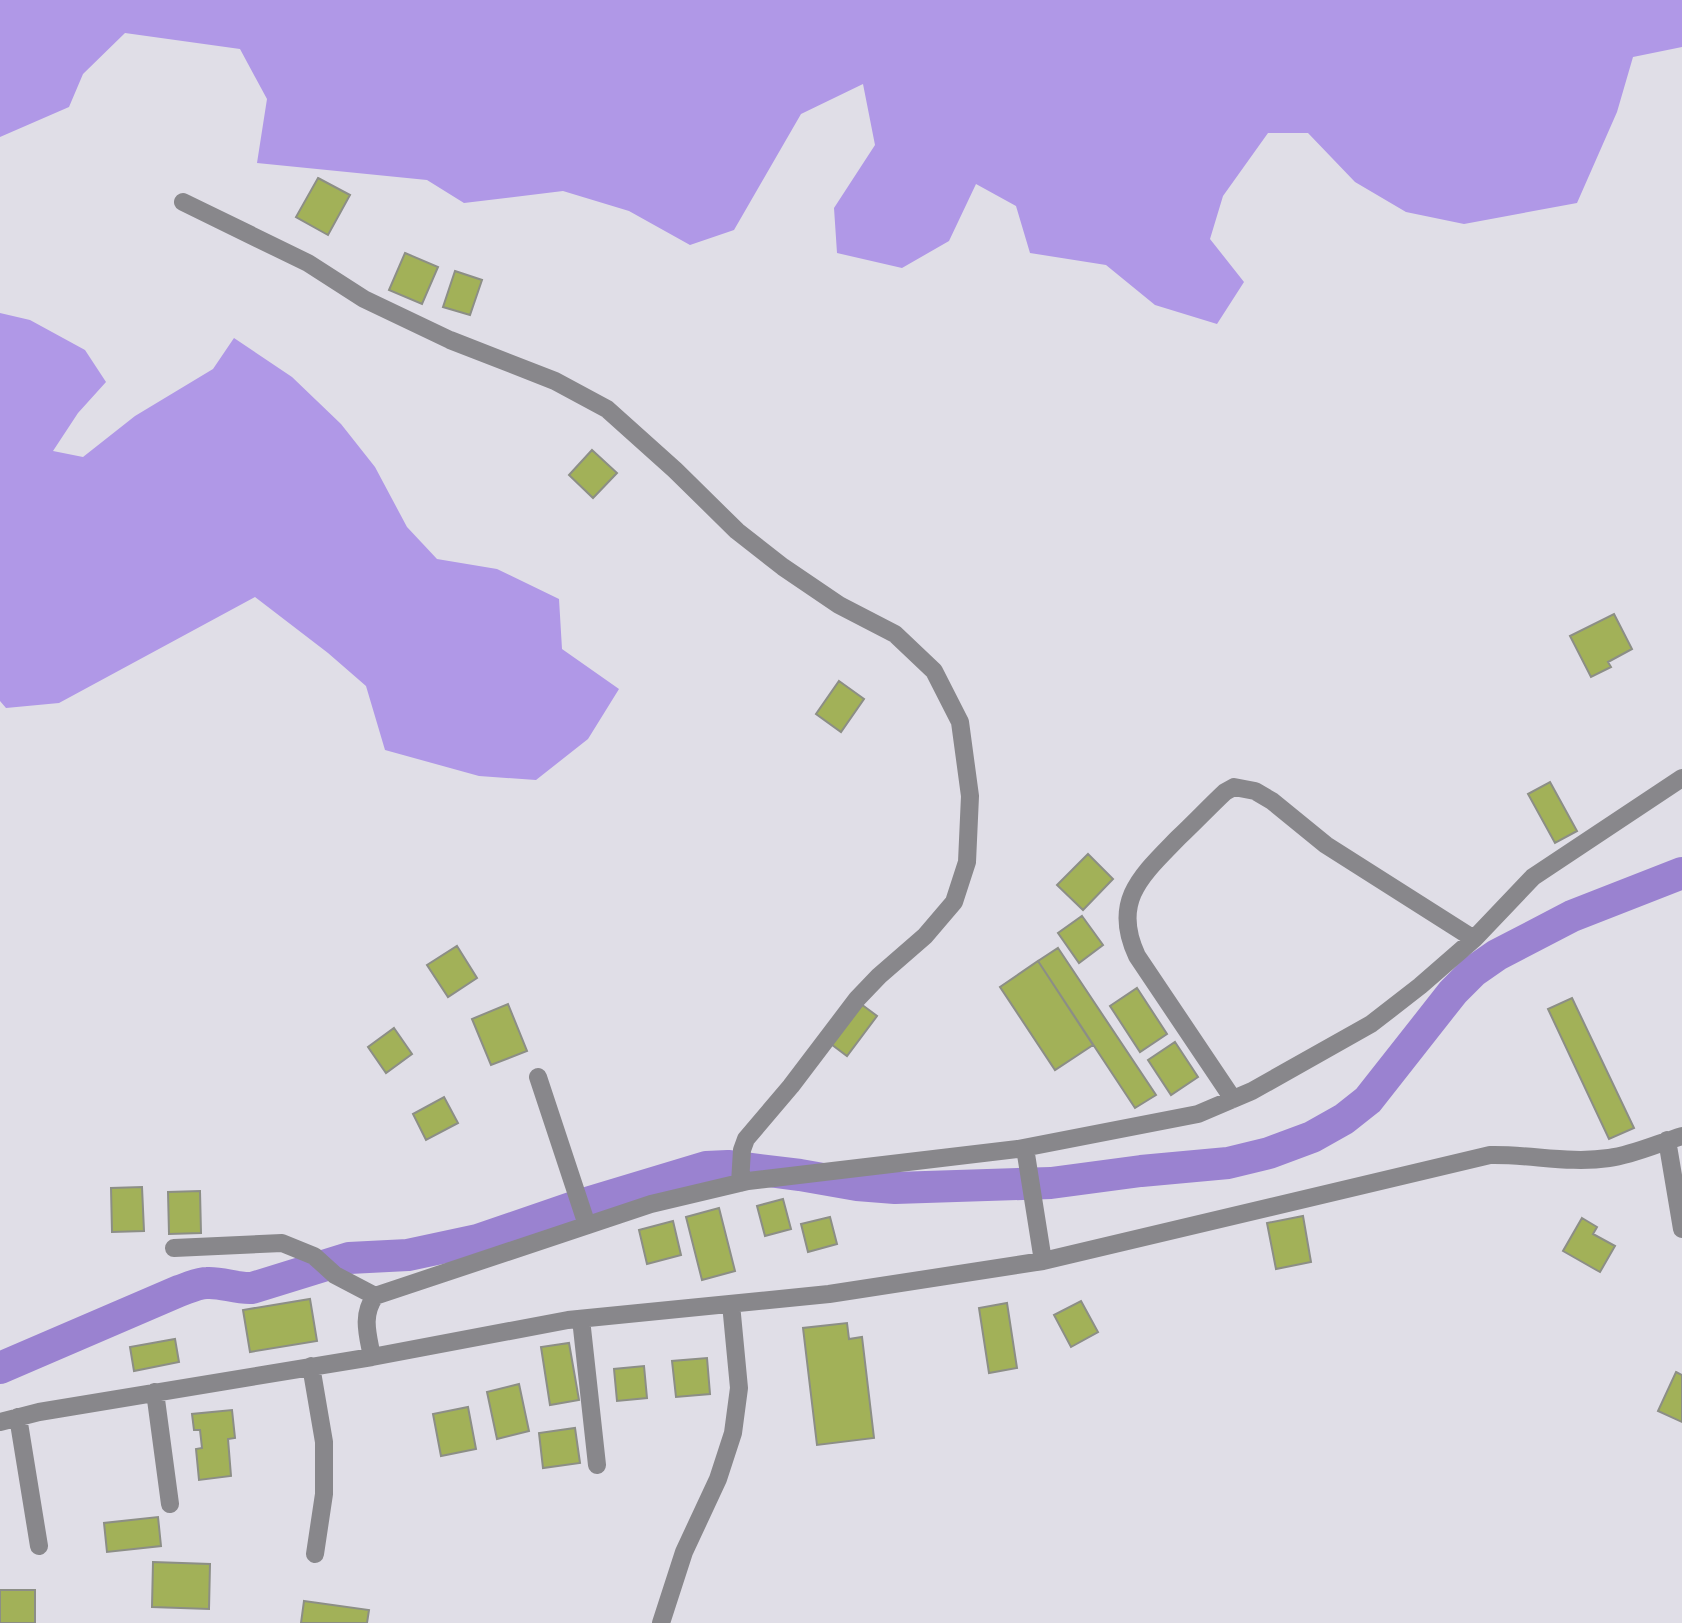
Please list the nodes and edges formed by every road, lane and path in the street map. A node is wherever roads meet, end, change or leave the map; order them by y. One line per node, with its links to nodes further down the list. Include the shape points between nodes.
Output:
1 (183, 202): 8 (street, via 308,263 364,299 450,340 555,380 607,409 737,531 839,604 895,634 934,671 960,722 970,796 967,862 954,902 925,936 856,999 746,1139)
2 (1682, 778): 3 (street, via 1533,877)
3 (1474, 939): 5 (street, via 1371,1024); 5 (street, via 1326,845 1264,796 1242,787 1225,792 1143,874 1132,896 1127,930 1137,956)
4 (538, 1077): 9 (street)
5 (1233, 1099): 7 (street, via 1198,1114)
6 (1675, 1138): 10 (street); 12 (street, via 1611,1158 1490,1155)
7 (1025, 1148): 8 (street); 12 (street)
8 (740, 1183): 9 (street)
9 (587, 1225): 13 (street)
10 (1682, 1229)
11 (174, 1248): 13 (street, via 282,1243 314,1256 335,1275)
12 (1043, 1261): 14 (street)
13 (375, 1296): 16 (street, via 365,1317)
14 (731, 1304): 15 (street); 24 (street, via 739,1388 733,1433 718,1479 684,1552)
15 (581, 1319): 16 (street); 20 (street)
16 (372, 1357): 17 (street)
17 (311, 1366): 18 (street); 23 (street, via 324,1442 324,1494)
18 (155, 1392): 19 (street); 21 (street)
19 (9, 1419): 22 (street)
20 (597, 1465)
21 (170, 1504)
22 (39, 1546)
23 (315, 1554)
24 (661, 1623)

